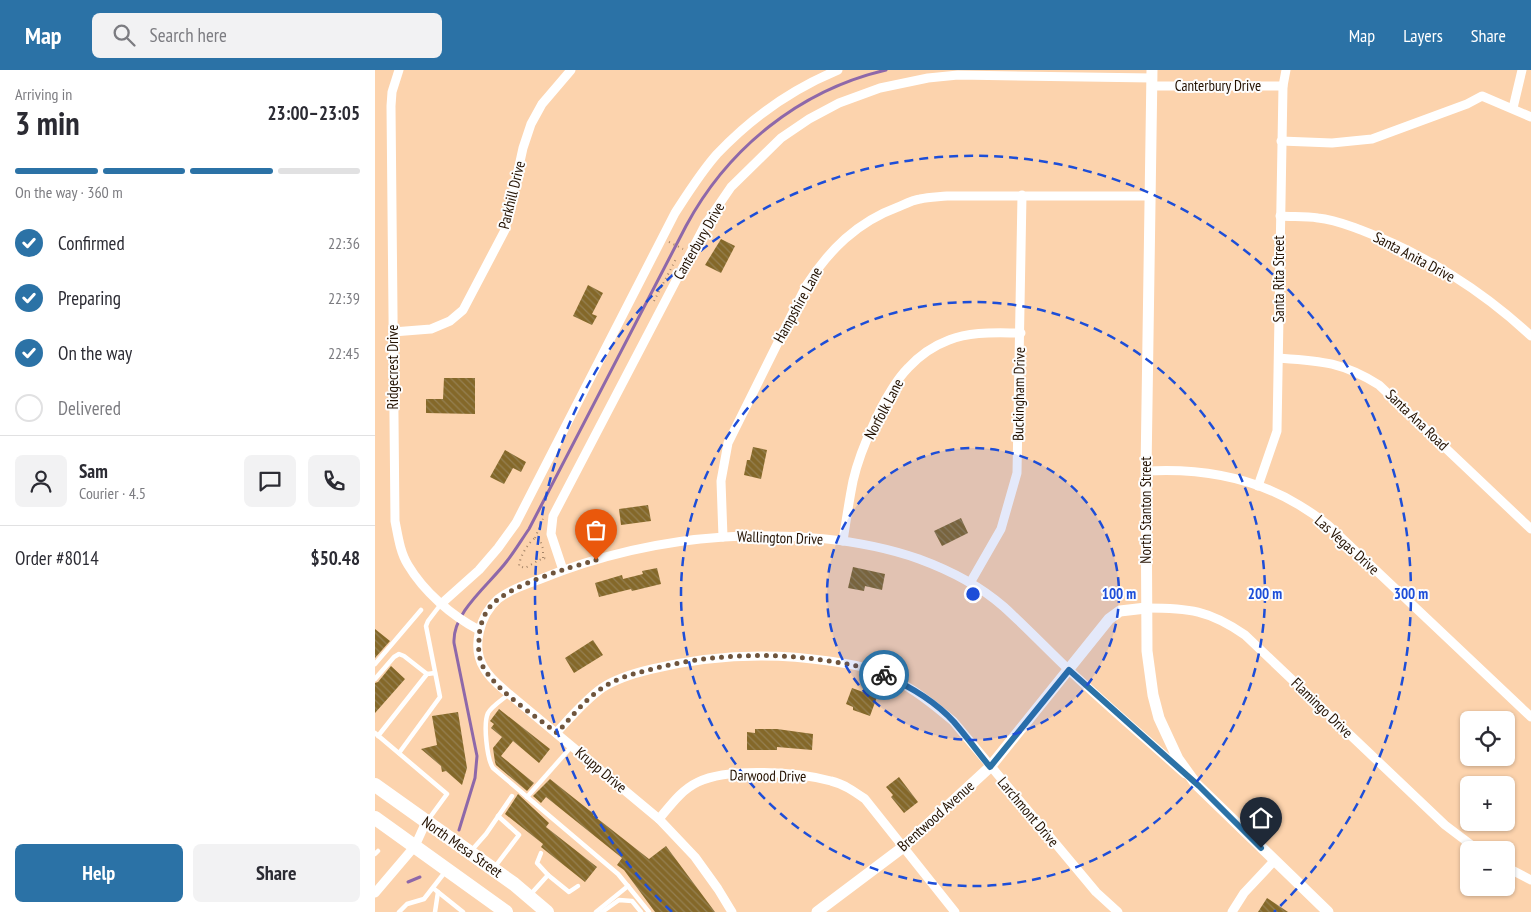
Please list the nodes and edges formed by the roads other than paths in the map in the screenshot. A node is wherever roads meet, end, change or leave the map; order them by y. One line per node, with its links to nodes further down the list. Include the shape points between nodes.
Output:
1 (399, 70): 14 (street, Ridgecrest Drive, via 391,106)
2 (571, 70): 14 (street, Parkhill Drive, via 542,104 531,124 505,230 463,310 450,321 431,329)
3 (838, 70): 25 (street, via 768,109 721,150 695,182 675,214 516,523 479,570)
4 (1286, 70): 7 (street, Santa Rita Street)
5 (1522, 70): 8 (street)
6 (1152, 78): 7 (street, Canterbury Drive); 12 (street, North Stanton Street); 23 (street, Canterbury Drive, via 957,75 928,78 880,88 839,103 781,138 731,187 705,225 553,516 551,534)
7 (1283, 86): 10 (street, Santa Rita Street)
8 (1513, 108): 9 (street); 10 (street, via 1482,96 1372,139 1332,143)
9 (1531, 117)
10 (1281, 141): 13 (street, Santa Rita Street)
11 (1023, 194): 12 (street, Hampshire Lane); 15 (street, Buckingham Drive); 21 (street, Hampshire Lane, via 918,199 866,222 831,250 806,286 728,443 721,481)
12 (1151, 196): 18 (street, North Stanton Street)
13 (1279, 216): 16 (street, Santa Anita Drive, via 1342,223 1410,252 1470,288); 17 (street, Santa Rita Street)
14 (393, 332): 25 (street, Ridgecrest Drive, via 395,521 407,564)
15 (1021, 333): 22 (street, Norfolk Lane, via 975,334 949,339 907,368 889,394 861,453); 24 (street, Buckingham Drive, via 1017,473 1001,529)
16 (1531, 336)
17 (1279, 358): 19 (street, Santa Rita Street, via 1277,431); 20 (street, Santa Ana Road, via 1335,364 1359,372 1379,384)
18 (1146, 471): 19 (street, Las Vegas Drive, via 1205,472); 26 (street, North Stanton Street)
19 (1258, 486): 35 (street, Las Vegas Drive, via 1299,504 1328,525)
20 (1531, 529)
21 (723, 537): 22 (street, Wallington Drive); 23 (street, Wallington Drive, via 656,545)
22 (843, 541): 24 (street, Wallington Drive, via 917,559)
23 (563, 570): 28 (street, Wallington Drive, via 512,590 499,599 489,608)
24 (970, 583): 30 (street, Wallington Drive, via 1002,606)
25 (441, 604): 28 (street, Ridgecrest Drive); 31 (lane, via 426,626)
26 (1146, 608): 30 (street, Brentwood Avenue, via 1114,614); 41 (street, North Stanton Street, via 1148,667 1157,710 1178,759); 49 (street, Flamingo Drive, via 1200,611 1245,634 1445,826)
27 (421, 610): 29 (lane)
28 (479, 630): 34 (street, Krupp Drive, via 480,660 492,679)
29 (375, 664)
30 (1069, 670): 40 (street, Brentwood Avenue); 41 (street, Wallington Drive)
31 (435, 673): 32 (lane); 39 (lane, via 440,698)
32 (427, 674): 33 (lane, via 399,654); 37 (lane)
33 (375, 679)
34 (509, 694): 36 (street, Krupp Drive); 44 (lane, via 489,711 486,721 489,762)
35 (1531, 717)
36 (557, 733): 38 (street, Krupp Drive); 40 (street, Larchmont Drive, via 584,702 603,687 629,675 716,657 782,656 873,670 907,685 953,721)
37 (377, 735): 39 (lane)
38 (572, 746): 44 (lane); 47 (street, Krupp Drive)
39 (399, 753): 48 (lane, via 447,794)
40 (990, 767): 51 (street, Brentwood Avenue); 78 (street, Larchmont Drive, via 1096,892)
41 (1196, 784): 54 (street, North Stanton Street)
42 (375, 785): 48 (main road, North Mesa Street)
43 (512, 796): 45 (lane)
44 (527, 797): 61 (lane, via 618,874)
45 (498, 816): 52 (lane); 56 (lane, via 519,835)
46 (375, 818): 50 (main road, North Mesa Street)
47 (659, 819): 51 (street, Darwood Drive, via 681,793 698,782 724,775 781,773 833,781 850,789 865,799); 75 (street, Krupp Drive, via 695,857)
48 (426, 822): 50 (street); 52 (main road, North Mesa Street)
49 (1466, 841)
50 (415, 846): 55 (main road, North Mesa Street); 64 (street)
51 (902, 848): 76 (street, Brentwood Avenue); 77 (street, Darwood Drive)
52 (470, 853): 56 (main road, North Mesa Street)
53 (541, 853): 58 (lane, via 537,862)
54 (1274, 861): 79 (street, via 1244,893); 80 (street, North Stanton Street)
55 (447, 869): 62 (lane); 69 (main road, North Mesa Street)
56 (493, 869): 65 (main road, North Mesa Street)
57 (1515, 872): 59 (street)
58 (548, 875): 60 (lane, via 569,892); 65 (lane)
59 (1531, 880)
60 (578, 886)
61 (627, 886): 71 (lane); 74 (lane)
62 (433, 888): 63 (lane); 66 (lane, via 423,899 407,904)
63 (438, 892): 67 (lane); 68 (lane)
64 (375, 893)
65 (529, 896): 70 (main road, North Mesa Street)
66 (399, 912)
67 (435, 912)
68 (463, 912)
69 (507, 912)
70 (547, 912)
71 (596, 912)
72 (602, 912): 73 (lane, via 619,900 632,901)
73 (641, 912)
74 (649, 912)
75 (732, 912)
76 (817, 912)
77 (955, 912)
78 (1118, 912)
79 (1232, 912)
80 (1328, 912)

